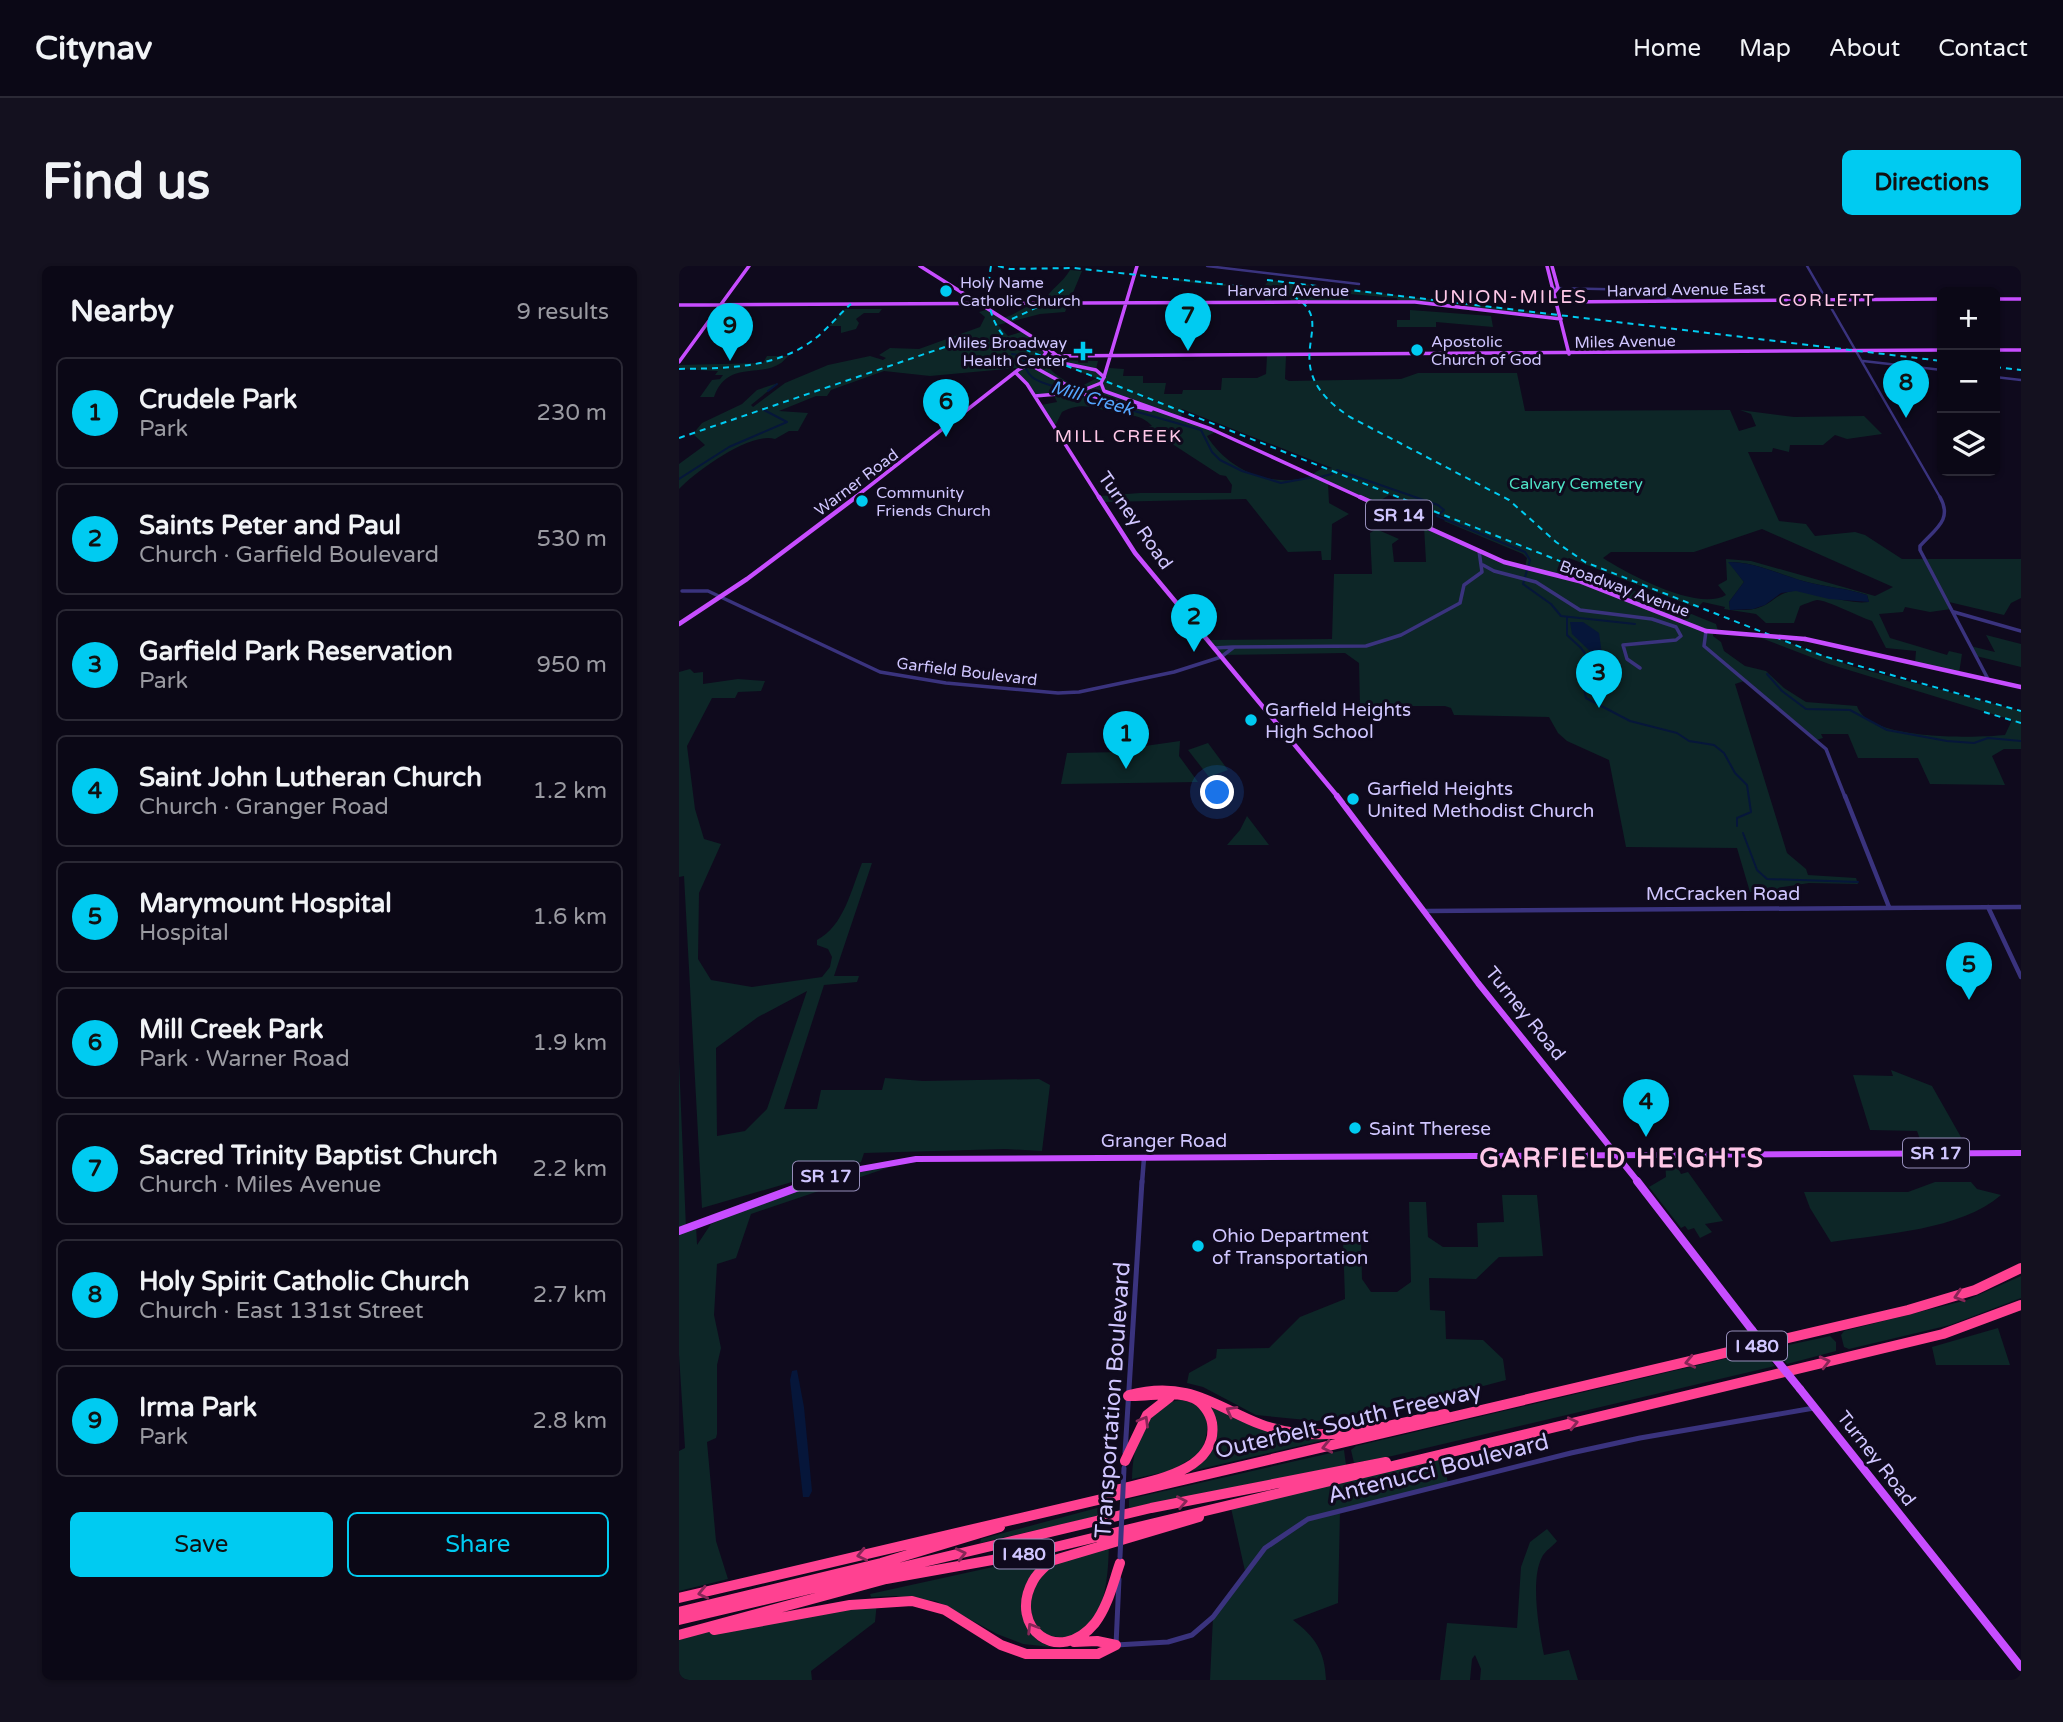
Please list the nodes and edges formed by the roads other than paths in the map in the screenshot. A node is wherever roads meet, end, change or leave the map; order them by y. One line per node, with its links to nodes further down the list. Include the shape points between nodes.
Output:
1 (749, 266): 20 (main road)
2 (920, 266): 9 (main road)
3 (1137, 266): 18 (main road)
4 (1207, 266): 7 (street)
5 (1550, 266): 8 (main road)
6 (1807, 266): 13 (street)
7 (1359, 284)
8 (1556, 290): 14 (main road); 15 (street, via 1644,290)
9 (973, 299): 16 (main road); 17 (main road)
10 (1937, 299): 13 (main road, Harvard Avenue East)
11 (2000, 299): 12 (main road)
12 (2021, 299)
13 (1827, 300): 15 (main road, Harvard Avenue East); 23 (street)
14 (1556, 302): 15 (main road, Harvard Avenue East); 21 (main road)
15 (1675, 302)
16 (968, 303): 17 (main road, Harvard Avenue); 20 (main road, Harvard Avenue)
17 (979, 303): 18 (main road, Harvard Avenue); 22 (main road)
18 (1127, 303): 21 (main road, Harvard Avenue, bridge, via 1415,302); 29 (main road)
19 (679, 305): 20 (main road, Harvard Avenue)
20 (721, 305): 33 (main road)
21 (1561, 319): 28 (main road)
22 (1034, 339): 27 (main road); 30 (main road, via 1046,352)
23 (1856, 350): 24 (main road, Miles Avenue); 28 (main road, Miles Avenue); 32 (street)
24 (1937, 350)
25 (2000, 350): 26 (main road)
26 (2021, 350)
27 (1056, 354): 29 (main road, Miles Avenue); 30 (main road); 37 (main road, via 1067,364)
28 (1569, 354): 29 (main road, Miles Avenue)
29 (1113, 355): 34 (main road)
30 (1044, 356): 31 (main road, Warner Road, bridge)
31 (1037, 360): 36 (main road, Warner Road); 43 (main road, Broadway Avenue / SR 14, via 1036,368 1083,394)
32 (1862, 361): 35 (street); 50 (street, via 1947,509 1920,547)
33 (679, 362)
34 (1109, 368): 37 (main road); 38 (main road)
35 (1937, 369)
36 (1018, 370): 42 (main road, Turney Road); 49 (main road, Warner Road)
37 (1098, 371): 38 (main road)
38 (1104, 377): 41 (main road, bridge)
39 (2000, 378): 40 (street)
40 (2021, 380)
41 (1101, 383): 42 (main road, bridge, via 1086,390); 43 (main road, Broadway Avenue / SR 14, via 1108,392)
42 (1035, 397): 54 (main road, Turney Road, via 1135,554)
43 (1203, 426): 44 (main road, Broadway Avenue / SR 14)
44 (1479, 551): 45 (street); 52 (main road, Broadway Avenue / SR 14, via 1579,581)
45 (1483, 564): 46 (street); 47 (street)
46 (1497, 573): 47 (street); 57 (street, via 1525,577 1579,610 1647,617 1676,627 1682,636 1673,642 1634,640 1623,645 1629,662)
47 (1479, 575): 55 (street, via 1464,585 1455,608 1385,642)
48 (682, 591): 49 (street, Garfield Boulevard)
49 (720, 596): 51 (main road, Warner Road); 56 (street, Garfield Boulevard, via 872,668 912,680 1068,693 1166,674)
50 (1953, 612): 53 (street); 58 (street)
51 (679, 624)
52 (1706, 631): 58 (main road, Broadway Avenue / SR 14, bridge, via 1805,639); 60 (street, via 1704,646 1826,748)
53 (2021, 631)
54 (1213, 648): 55 (street); 56 (main road, Turney Road)
55 (1234, 648): 56 (street, Garfield Boulevard)
56 (1221, 657): 63 (main road, Turney Road)
57 (1640, 668)
58 (1987, 679): 59 (main road, Broadway Avenue / SR 14)
59 (2021, 687)
60 (1889, 907): 61 (street, McCracken Road); 63 (street, McCracken Road)
61 (1988, 907): 62 (street, McCracken Road); 64 (street)
62 (2021, 907)
63 (1426, 911): 66 (main road, Turney Road)
64 (2021, 977)
65 (2021, 1153): 66 (main road, Granger Road / SR 17)
66 (1616, 1155): 67 (main road, Granger Road / SR 17); 73 (main road, Turney Road, bridge)
67 (1144, 1157): 68 (main road, Granger Road / SR 17, via 886,1163 797,1185); 71 (street, Transportation Boulevard)
68 (679, 1231)
69 (2021, 1268): 74 (highway, Outerbelt South Freeway / I 480, one-way to 74, via 1932,1304)
70 (2018, 1308): 75 (highway, I 480, one-way to 70, via 1943,1334)
71 (1128, 1396): 72 (highway); 74 (highway, one-way to 71, via 1308,1434 1265,1427 1191,1392); 76 (street, Transportation Boulevard)
72 (1178, 1396): 76 (highway, one-way to 72, via 1149,1411); 78 (highway, via 1198,1401 1211,1419 1212,1440 1196,1463)
73 (1815, 1408): 87 (street, Antenucci Boulevard, via 1571,1453 1308,1519 1265,1548 1213,1617 1192,1635 1168,1642); 88 (main road, Turney Road)
74 (1489, 1409): 78 (highway, Outerbelt South Freeway / I 480, one-way to 78)
75 (1507, 1438): 77 (highway, I 480); 81 (highway, one-way to 75, via 1150,1508)
76 (1125, 1464): 79 (street, Transportation Boulevard, bridge)
77 (1284, 1492): 84 (highway, I 480, via 1026,1554 886,1579); 86 (highway, one-way to 77, via 1044,1641 1027,1622 1026,1595 1045,1565 1065,1555)
78 (1045, 1511): 80 (highway, Outerbelt South Freeway / I 480, one-way to 80); 81 (highway, via 956,1542)
79 (1120, 1560): 86 (highway, via 1098,1618 1083,1636); 87 (street, Transportation Boulevard)
80 (679, 1598)
81 (730, 1604): 82 (highway); 83 (highway)
82 (679, 1612)
83 (679, 1620)
84 (730, 1625): 85 (highway); 87 (highway, via 850,1605 912,1601 944,1610 1001,1645 1026,1654 1098,1654)
85 (679, 1635)
86 (1069, 1642): 87 (highway)
87 (1116, 1645)
88 (2021, 1667)

